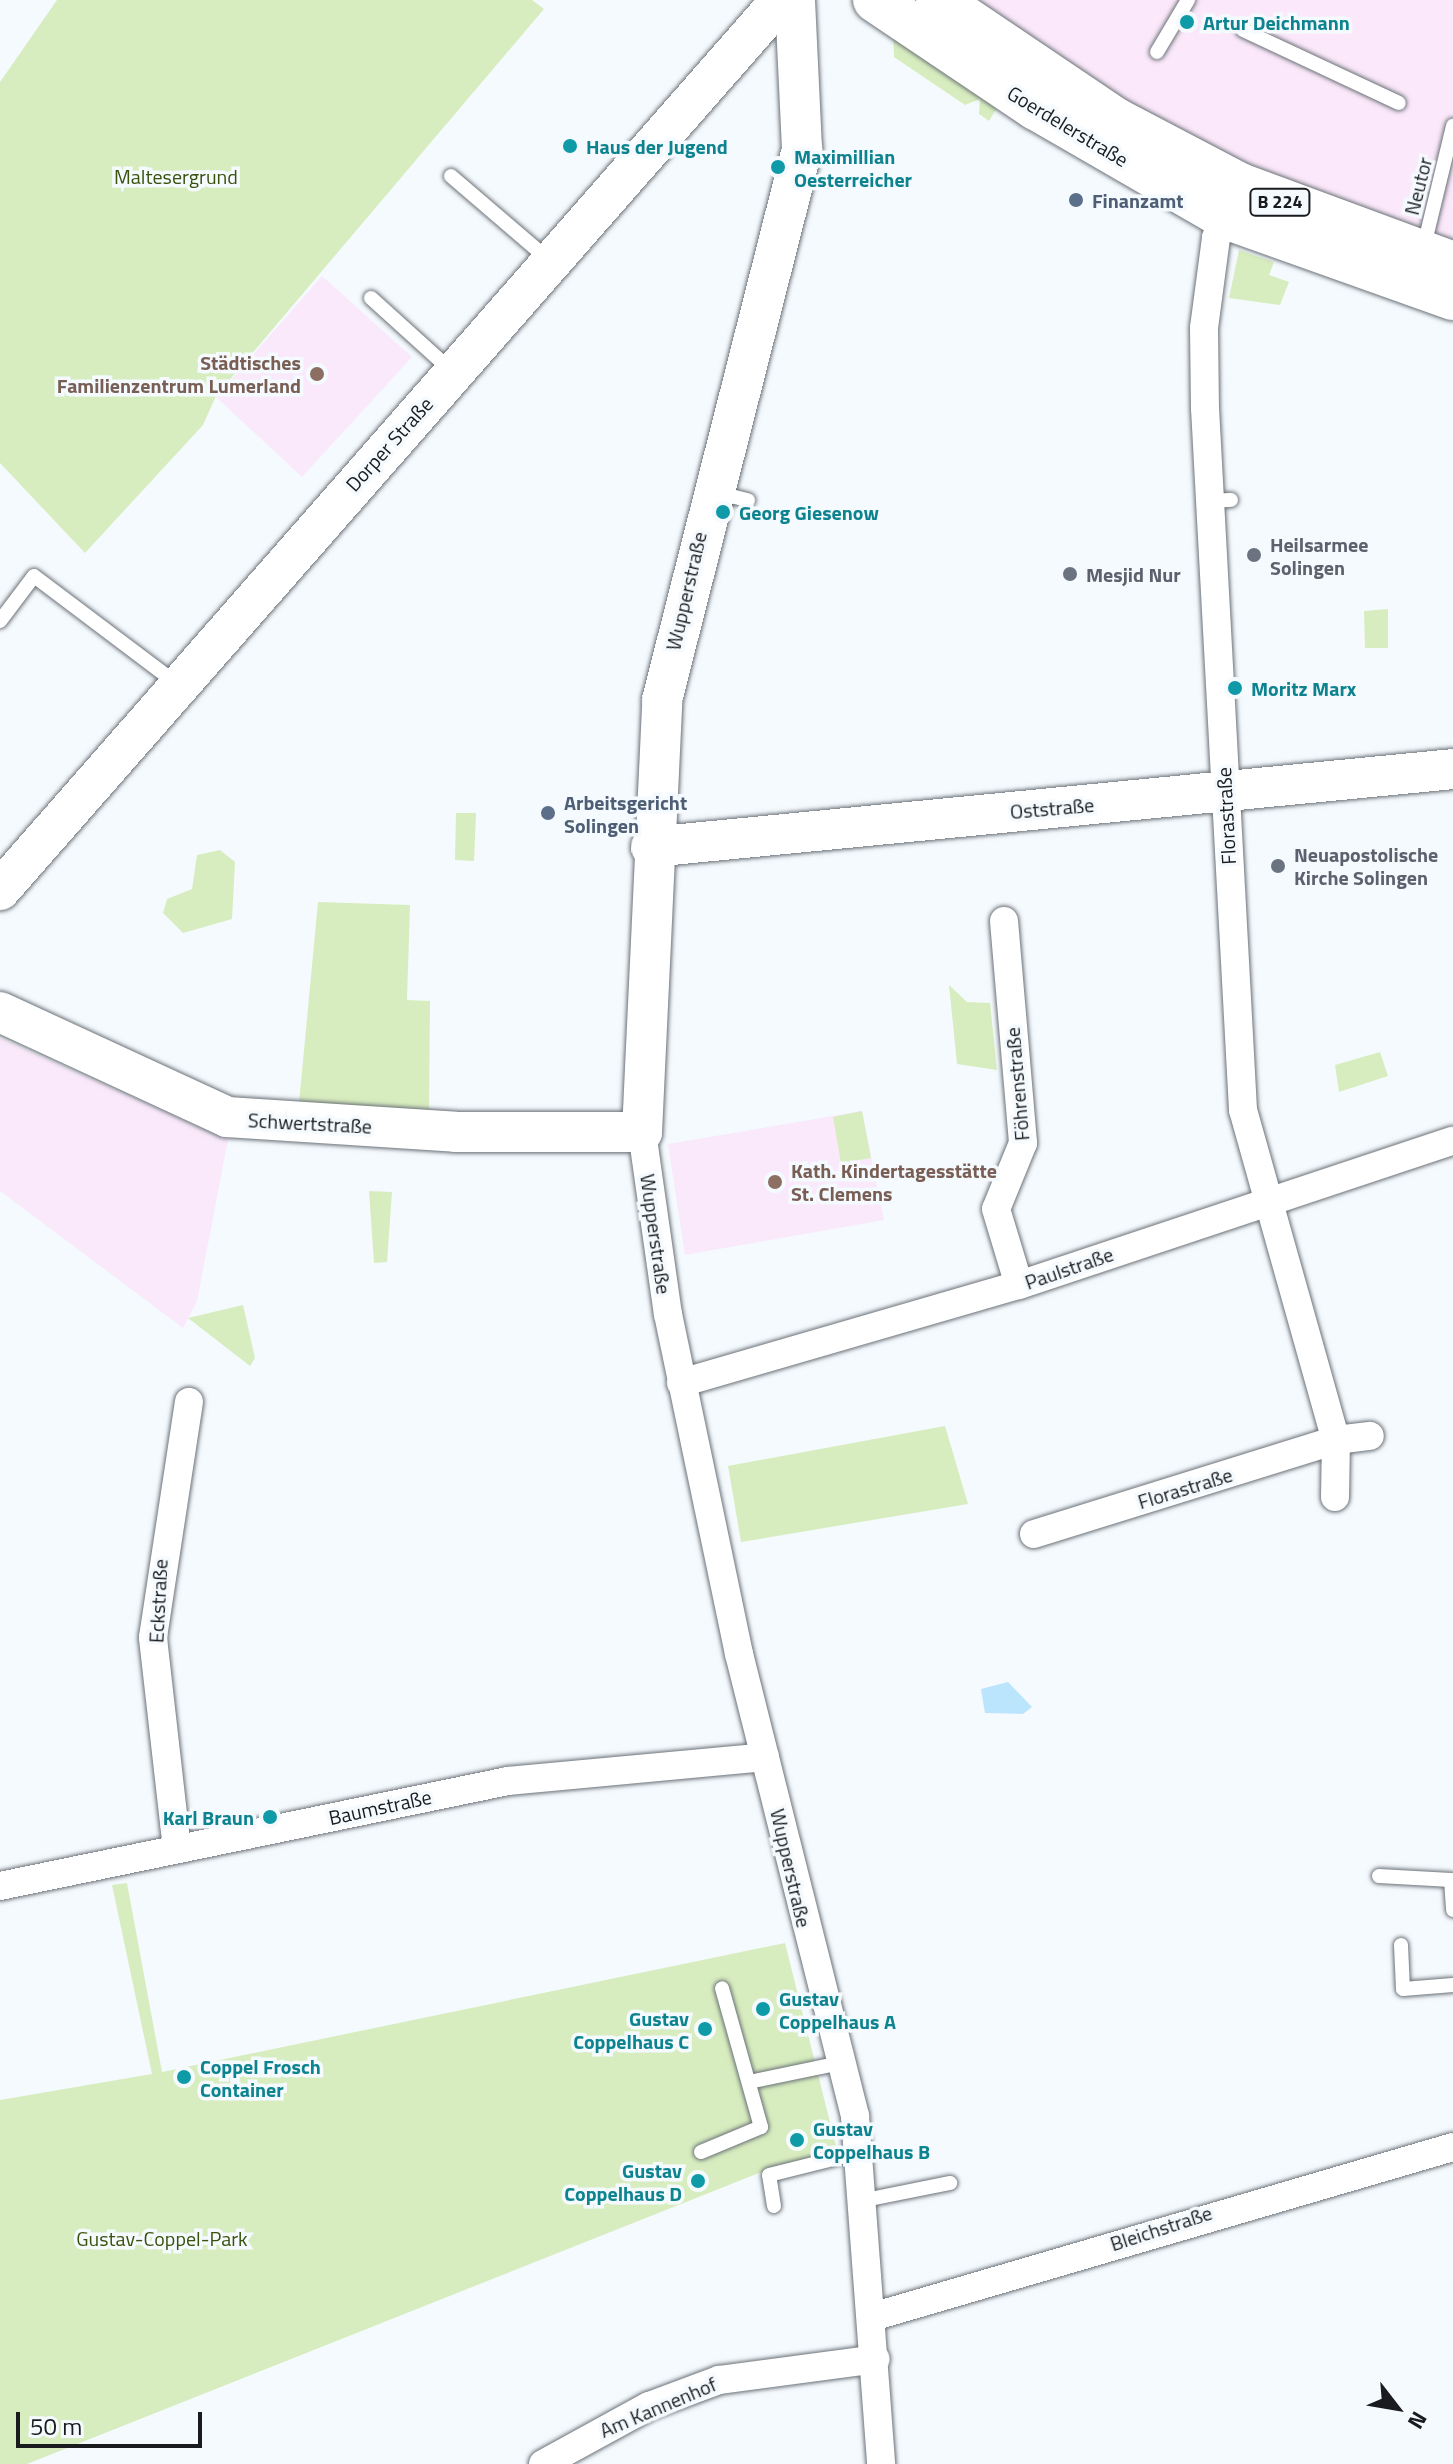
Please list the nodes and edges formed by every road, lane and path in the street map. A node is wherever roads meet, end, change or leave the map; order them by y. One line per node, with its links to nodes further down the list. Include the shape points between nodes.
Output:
1 (781, 0): 14 (street, Dorper Straße)
2 (795, 0): 22 (street, Wupperstraße, via 802,149 729,495 660,714)
3 (875, 0): 12 (main road, Goerdelerstraße / B 224, via 1036,108)
4 (938, 0): 12 (main road, Goerdelerstraße / B 224, via 1122,110)
5 (1195, 2): 7 (lane)
6 (1243, 30): 8 (lane)
7 (1157, 52)
8 (1399, 103)
9 (1437, 118): 10 (lane)
10 (1453, 125): 13 (lane, Neutor)
11 (451, 176): 14 (lane)
12 (1232, 201): 13 (main road, Goerdelerstraße / B 224); 16 (main road, Goerdelerstraße / B 224); 21 (street, Florastraße, via 1204,328 1197,408 1220,501)
13 (1437, 260)
14 (551, 262): 17 (street, Dorper Straße)
15 (371, 298): 17 (lane)
16 (1453, 298)
17 (453, 372): 19 (street, Dorper Straße)
18 (0, 621): 19 (lane, via 34,576)
19 (176, 683): 23 (street, Dorper Straße)
20 (1453, 769): 21 (street, Oststraße, via 1401,782)
21 (1225, 792): 22 (street, Oststraße, via 1031,801); 28 (street, Florastraße, via 1243,1110)
22 (651, 847): 26 (street, Wupperstraße)
23 (0, 890)
24 (1004, 921): 29 (street, Föhrenstraße, via 1023,1143 996,1209)
25 (0, 1012): 26 (street, Schwertstraße, via 227,1117 456,1132)
26 (642, 1132): 30 (street, Wupperstraße)
27 (1453, 1141): 28 (street, Paulstraße)
28 (1267, 1202): 29 (street, Paulstraße); 33 (street, Florastraße)
29 (1019, 1285): 30 (street, Paulstraße)
30 (681, 1383): 36 (street, Wupperstraße)
31 (189, 1402): 37 (street, Eckstraße, via 153,1637)
32 (1370, 1436): 33 (street, Florastraße)
33 (1336, 1440): 34 (street, Florastraße); 35 (street, Florastraße)
34 (1335, 1497)
35 (1034, 1534)
36 (765, 1757): 37 (street, Baumstraße, via 508,1781); 44 (street, Wupperstraße)
37 (177, 1849): 39 (street, Baumstraße)
38 (1379, 1876): 40 (lane, via 1451,1880)
39 (0, 1886)
40 (1453, 1910)
41 (1401, 1945): 42 (lane, via 1403,1989)
42 (1453, 1985)
43 (722, 1988): 45 (lane)
44 (841, 2063): 45 (lane); 48 (street, Wupperstraße)
45 (749, 2082): 47 (lane, via 761,2127)
46 (1453, 2147): 52 (street, Bleichstraße, via 1219,2210)
47 (701, 2152)
48 (862, 2152): 50 (street, Wupperstraße); 51 (lane, via 769,2175)
49 (950, 2183): 50 (lane)
50 (865, 2200): 52 (street, Wupperstraße)
51 (774, 2206)
52 (872, 2317): 53 (street, Wupperstraße)
53 (876, 2359): 54 (street, Am Kannenhof, via 719,2380 649,2406); 55 (street, Wupperstraße)
54 (543, 2464)
55 (881, 2464)

